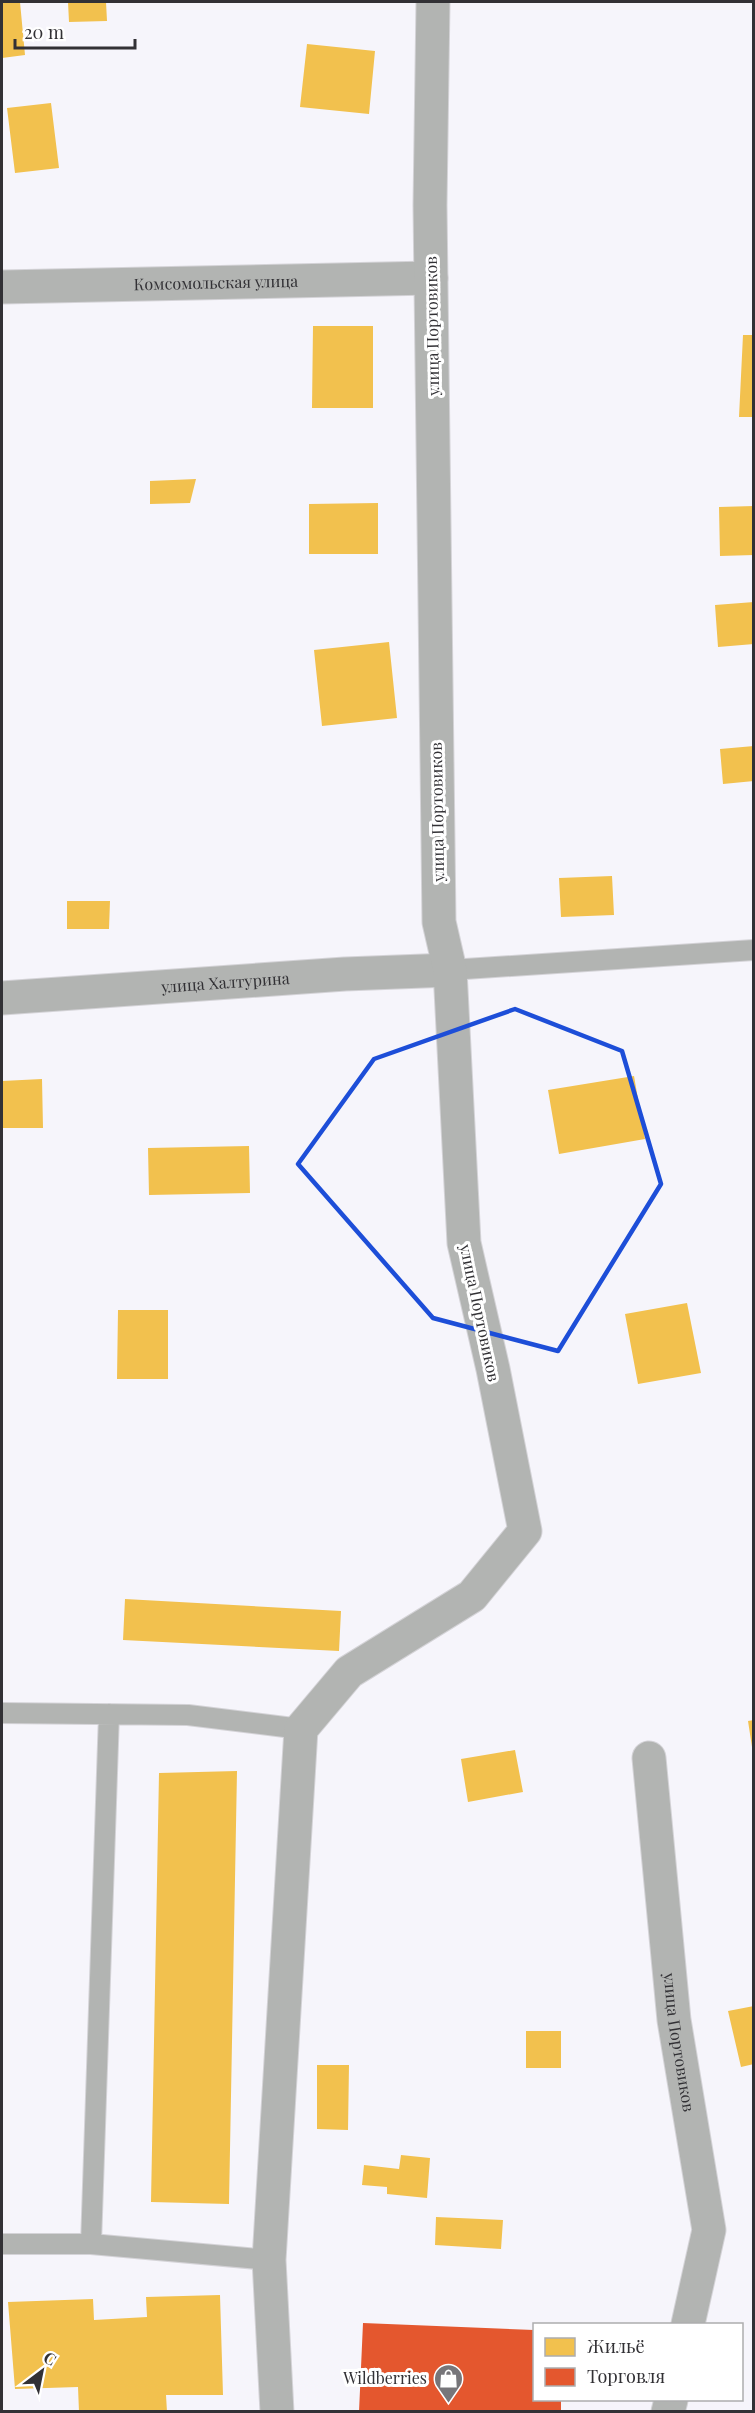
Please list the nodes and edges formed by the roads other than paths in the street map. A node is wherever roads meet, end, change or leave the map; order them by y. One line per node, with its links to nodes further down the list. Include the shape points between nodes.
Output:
1 (433, 2): 2 (street, улица Портовиков)
2 (431, 278): 3 (street, Комсомольская улица); 5 (street, улица Портовиков, via 439,922)
3 (2, 287)
4 (753, 950): 5 (lane)
5 (450, 970): 6 (street, улица Халтурина); 9 (street, улица Портовиков, via 464,1243 525,1531 472,1596 349,1672)
6 (2, 998)
7 (2, 1713): 8 (lane)
8 (109, 1714): 9 (lane, via 188,1715); 12 (lane)
9 (302, 1729): 13 (street)
10 (650, 1758): 14 (street, улица Портовиков, via 674,2020 709,2230)
11 (2, 2244): 12 (lane)
12 (91, 2244): 13 (lane)
13 (269, 2260): 15 (street)
14 (688, 2323)
15 (277, 2412)

